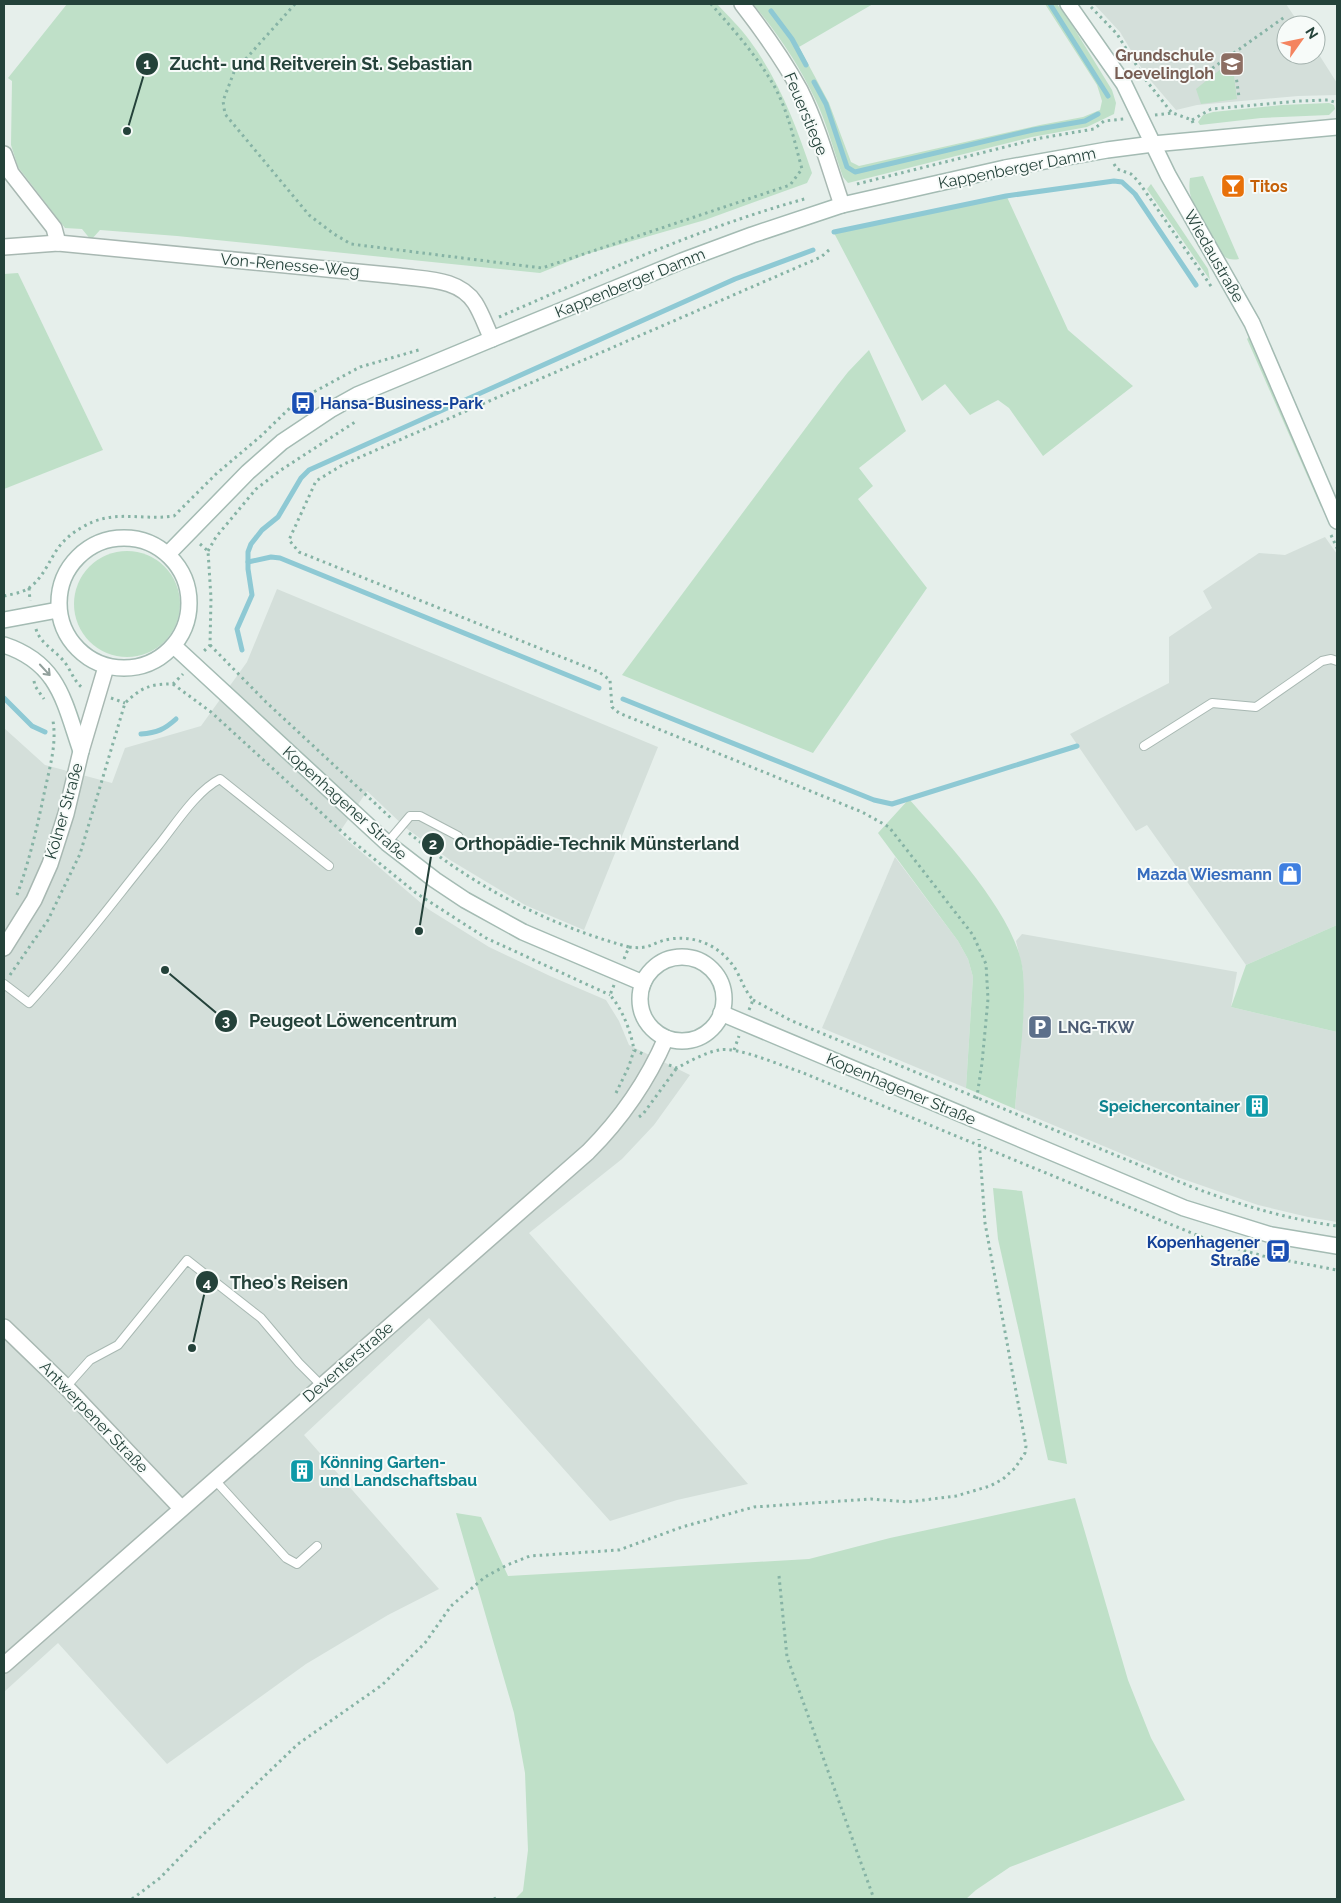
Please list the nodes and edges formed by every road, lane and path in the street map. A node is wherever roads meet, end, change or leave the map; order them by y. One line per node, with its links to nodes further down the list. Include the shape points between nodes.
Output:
1 (295, 4): 2 (path, via 234,72 223,102 225,114 309,215 350,244 542,268 790,185 802,169 790,124 773,85)
2 (711, 4)
3 (742, 4): 17 (main road, Feuerstiege, via 775,48 800,91)
4 (1068, 4): 14 (main road, Wiedaustraße, via 1124,84)
5 (1087, 4): 11 (path, via 1117,34 1145,79)
6 (1276, 23): 7 (path)
7 (1233, 54): 8 (path); 9 (path)
8 (1208, 72)
9 (1239, 98)
10 (1337, 103): 12 (path, via 1328,100 1300,101 1211,109)
11 (1173, 113)
12 (1192, 120)
13 (1337, 127): 14 (main road, Kappenberger Damm)
14 (1153, 144): 15 (main road, Kappenberger Damm); 25 (main road, Wiedaustraße, via 1252,323)
15 (1106, 150): 17 (path, via 1094,129 1041,138); 18 (main road, Kappenberger Damm, via 1005,168); 22 (path, via 1116,169 1138,180)
16 (4, 154): 19 (main road, via 11,173 54,228)
17 (837, 190): 18 (main road, Feuerstiege)
18 (842, 205): 23 (main road, Kappenberger Damm, via 682,261)
19 (58, 243): 20 (main road, Von-Renesse-Weg); 23 (main road, Von-Renesse-Weg, via 400,276 450,284 464,290 475,303)
20 (4, 247)
21 (829, 250): 59 (path, via 821,257 344,464 316,481 289,540 299,552 599,672 610,680 612,707 619,713 889,826 973,935 986,964 988,999)
22 (1214, 290)
23 (492, 339): 26 (main road, Kappenberger Damm, via 330,410 282,442)
24 (355, 422): 28 (path, via 256,489)
25 (1333, 526): 27 (path)
26 (188, 534): 28 (path); 29 (main road, Kappenberger Damm); 30 (path, via 174,516 105,517 69,536 29,588)
27 (1337, 548)
28 (208, 551): 36 (path, via 210,645)
29 (168, 554): 31 (main road, via 149,542 127,537 104,540 84,550 69,567 60,587); 34 (main road, via 181,570 189,589 190,609 185,629)
30 (4, 596)
31 (58, 610): 32 (main road); 37 (main road, via 63,629 74,646 88,658)
32 (4, 620)
33 (4, 645): 38 (main road, one-way to 38, via 26,655)
34 (174, 646): 36 (main road, Kopenhagener Straße); 37 (main road, via 143,666 124,669)
35 (1337, 661): 42 (lane, via 1331,658 1322,661 1256,707 1212,703)
36 (193, 663): 45 (main road, Kopenhagener Straße); 50 (path, via 173,684 144,688 125,703 80,854 48,920)
37 (106, 666): 39 (main road, Kölner Straße)
38 (45, 670): 39 (path, via 59,656 82,688); 40 (path, via 33,683); 43 (main road, via 59,688)
39 (99, 694): 43 (main road, Kölner Straße)
40 (46, 704)
41 (52, 716): 47 (path, via 51,763 28,862)
42 (1144, 746)
43 (81, 751): 48 (main road, Kölner Straße, via 50,864 34,900)
44 (458, 836): 45 (lane, via 420,816 410,816)
45 (387, 843): 49 (main road, Kopenhagener Straße, via 435,880 491,915 537,939)
46 (329, 866): 51 (lane, via 220,779 209,785 185,812 66,963 29,1003)
47 (16, 897)
48 (4, 948)
49 (619, 973): 52 (main road, Kopenhagener Straße); 53 (path, via 629,947 648,948 683,938 699,940 727,958); 58 (path, via 610,996 617,1003 634,1050)
50 (9, 976)
51 (4, 984)
52 (643, 984): 54 (main road, via 662,962 676,958 696,960 713,972 720,982 723,994); 56 (main road, via 640,995 645,1020)
53 (753, 1000): 55 (path); 59 (path, via 790,1020)
54 (721, 1013): 55 (main road, Kopenhagener Straße); 56 (main road, via 711,1029 700,1037 676,1041)
55 (744, 1023): 57 (path); 60 (main road, Kopenhagener Straße)
56 (666, 1038): 58 (main road, Deventerstraße)
57 (734, 1050): 58 (path, via 720,1050 676,1068); 61 (path, via 800,1072)
58 (657, 1060): 66 (main road, Deventerstraße, via 624,1112 588,1152)
59 (976, 1097): 60 (path); 62 (path, via 1240,1205)
60 (976, 1120): 61 (path); 63 (main road, Kopenhagener Straße, via 1184,1208 1271,1235)
61 (981, 1147): 64 (path, via 1211,1241 1264,1256); 73 (path, via 985,1223 1026,1446 1015,1468 1003,1479 956,1496 908,1502 871,1499 754,1507 682,1527 619,1550 530,1556 507,1565 485,1576 451,1606 425,1643 382,1685 298,1744 160,1878)
62 (1337, 1226)
63 (1337, 1246)
64 (1337, 1270)
65 (4, 1327): 67 (main road, Antwerpener Straße)
66 (322, 1385): 67 (lane, via 261,1318 187,1260 118,1345 90,1360); 68 (main road, Deventerstraße)
67 (66, 1387): 69 (main road, Antwerpener Straße)
68 (214, 1479): 69 (main road, Deventerstraße); 70 (lane, via 286,1558 297,1564)
69 (182, 1508): 72 (main road, Deventerstraße)
70 (317, 1546)
71 (778, 1576): 74 (path, via 787,1657)
72 (4, 1665)
73 (132, 1899)
74 (874, 1899)

